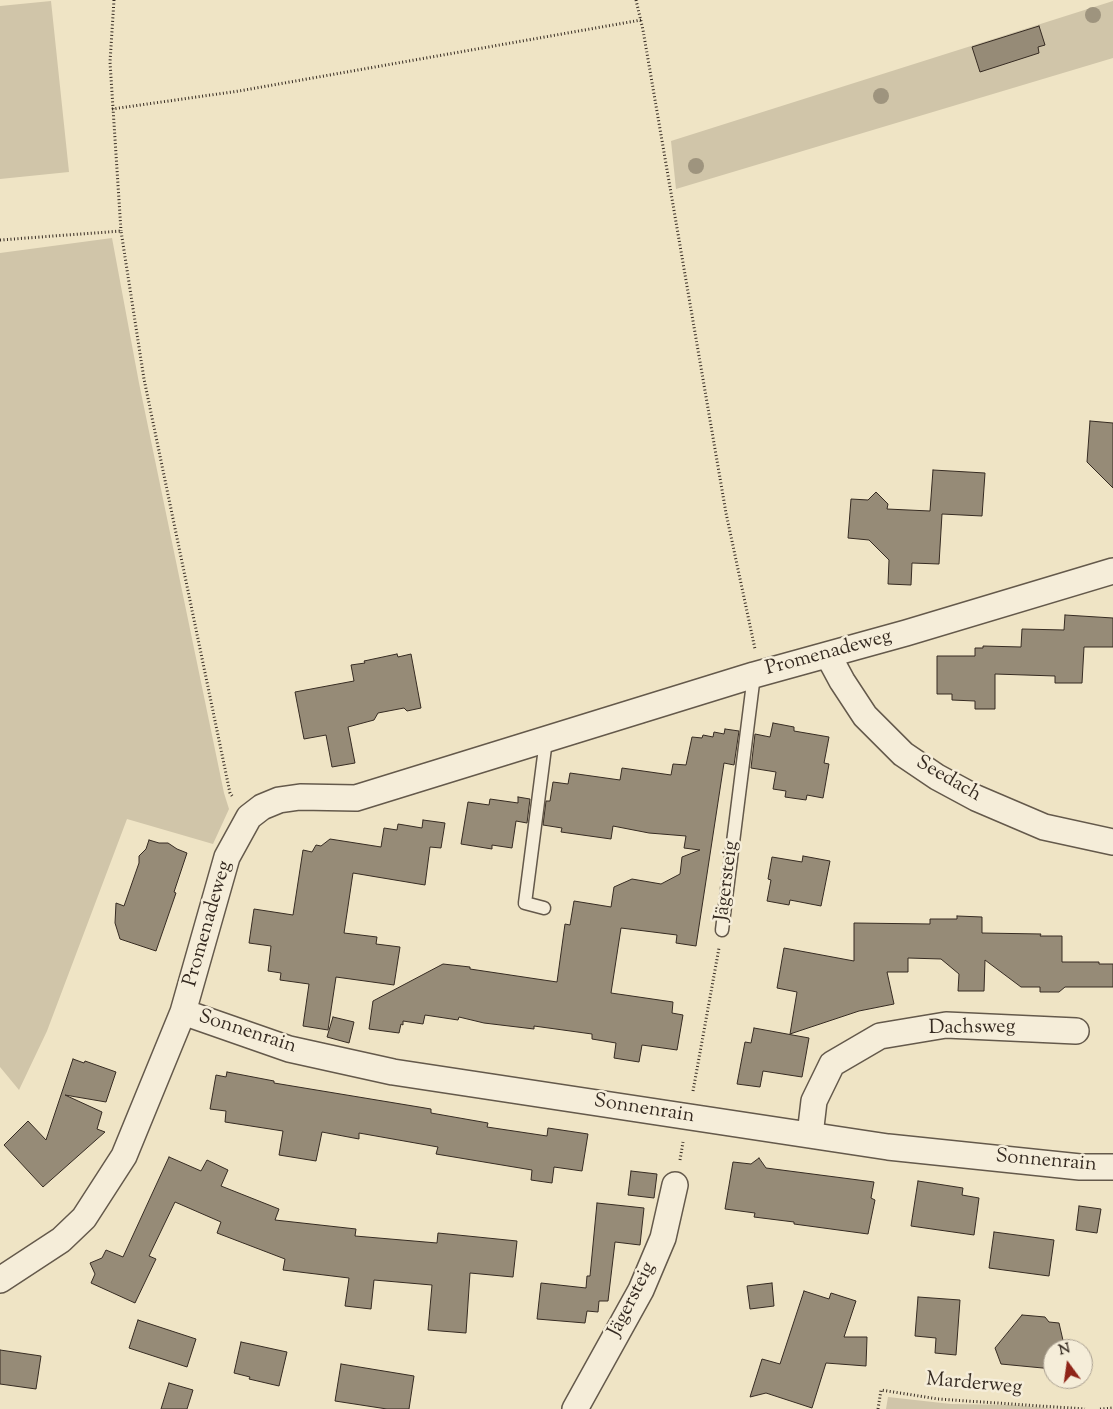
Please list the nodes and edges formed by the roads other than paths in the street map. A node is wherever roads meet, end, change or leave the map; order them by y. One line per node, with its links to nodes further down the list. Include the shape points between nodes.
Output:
1 (1113, 571): 2 (street, Promenadeweg)
2 (828, 655): 3 (street, Promenadeweg); 5 (street, Seedach, via 865,716 903,754 937,778 1044,828)
3 (754, 675): 4 (street, Promenadeweg); 7 (lane, Jägersteig)
4 (546, 740): 6 (lane, via 525,903); 8 (street, Promenadeweg, via 356,798 300,797 262,807 249,817 227,857)
5 (1113, 842)
6 (544, 908)
7 (722, 930)
8 (184, 1012): 10 (street, Sonnenrain, via 289,1048 393,1072); 13 (street, Promenadeweg, via 124,1156 84,1218 61,1240)
9 (1076, 1031): 10 (street, Dachsweg, via 946,1026 880,1036 832,1064 814,1101)
10 (810, 1135): 11 (street, Sonnenrain, via 888,1147 1080,1167)
11 (1113, 1167)
12 (675, 1185): 14 (street, Jägersteig, via 663,1238 640,1290)
13 (0, 1280)
14 (575, 1409)

